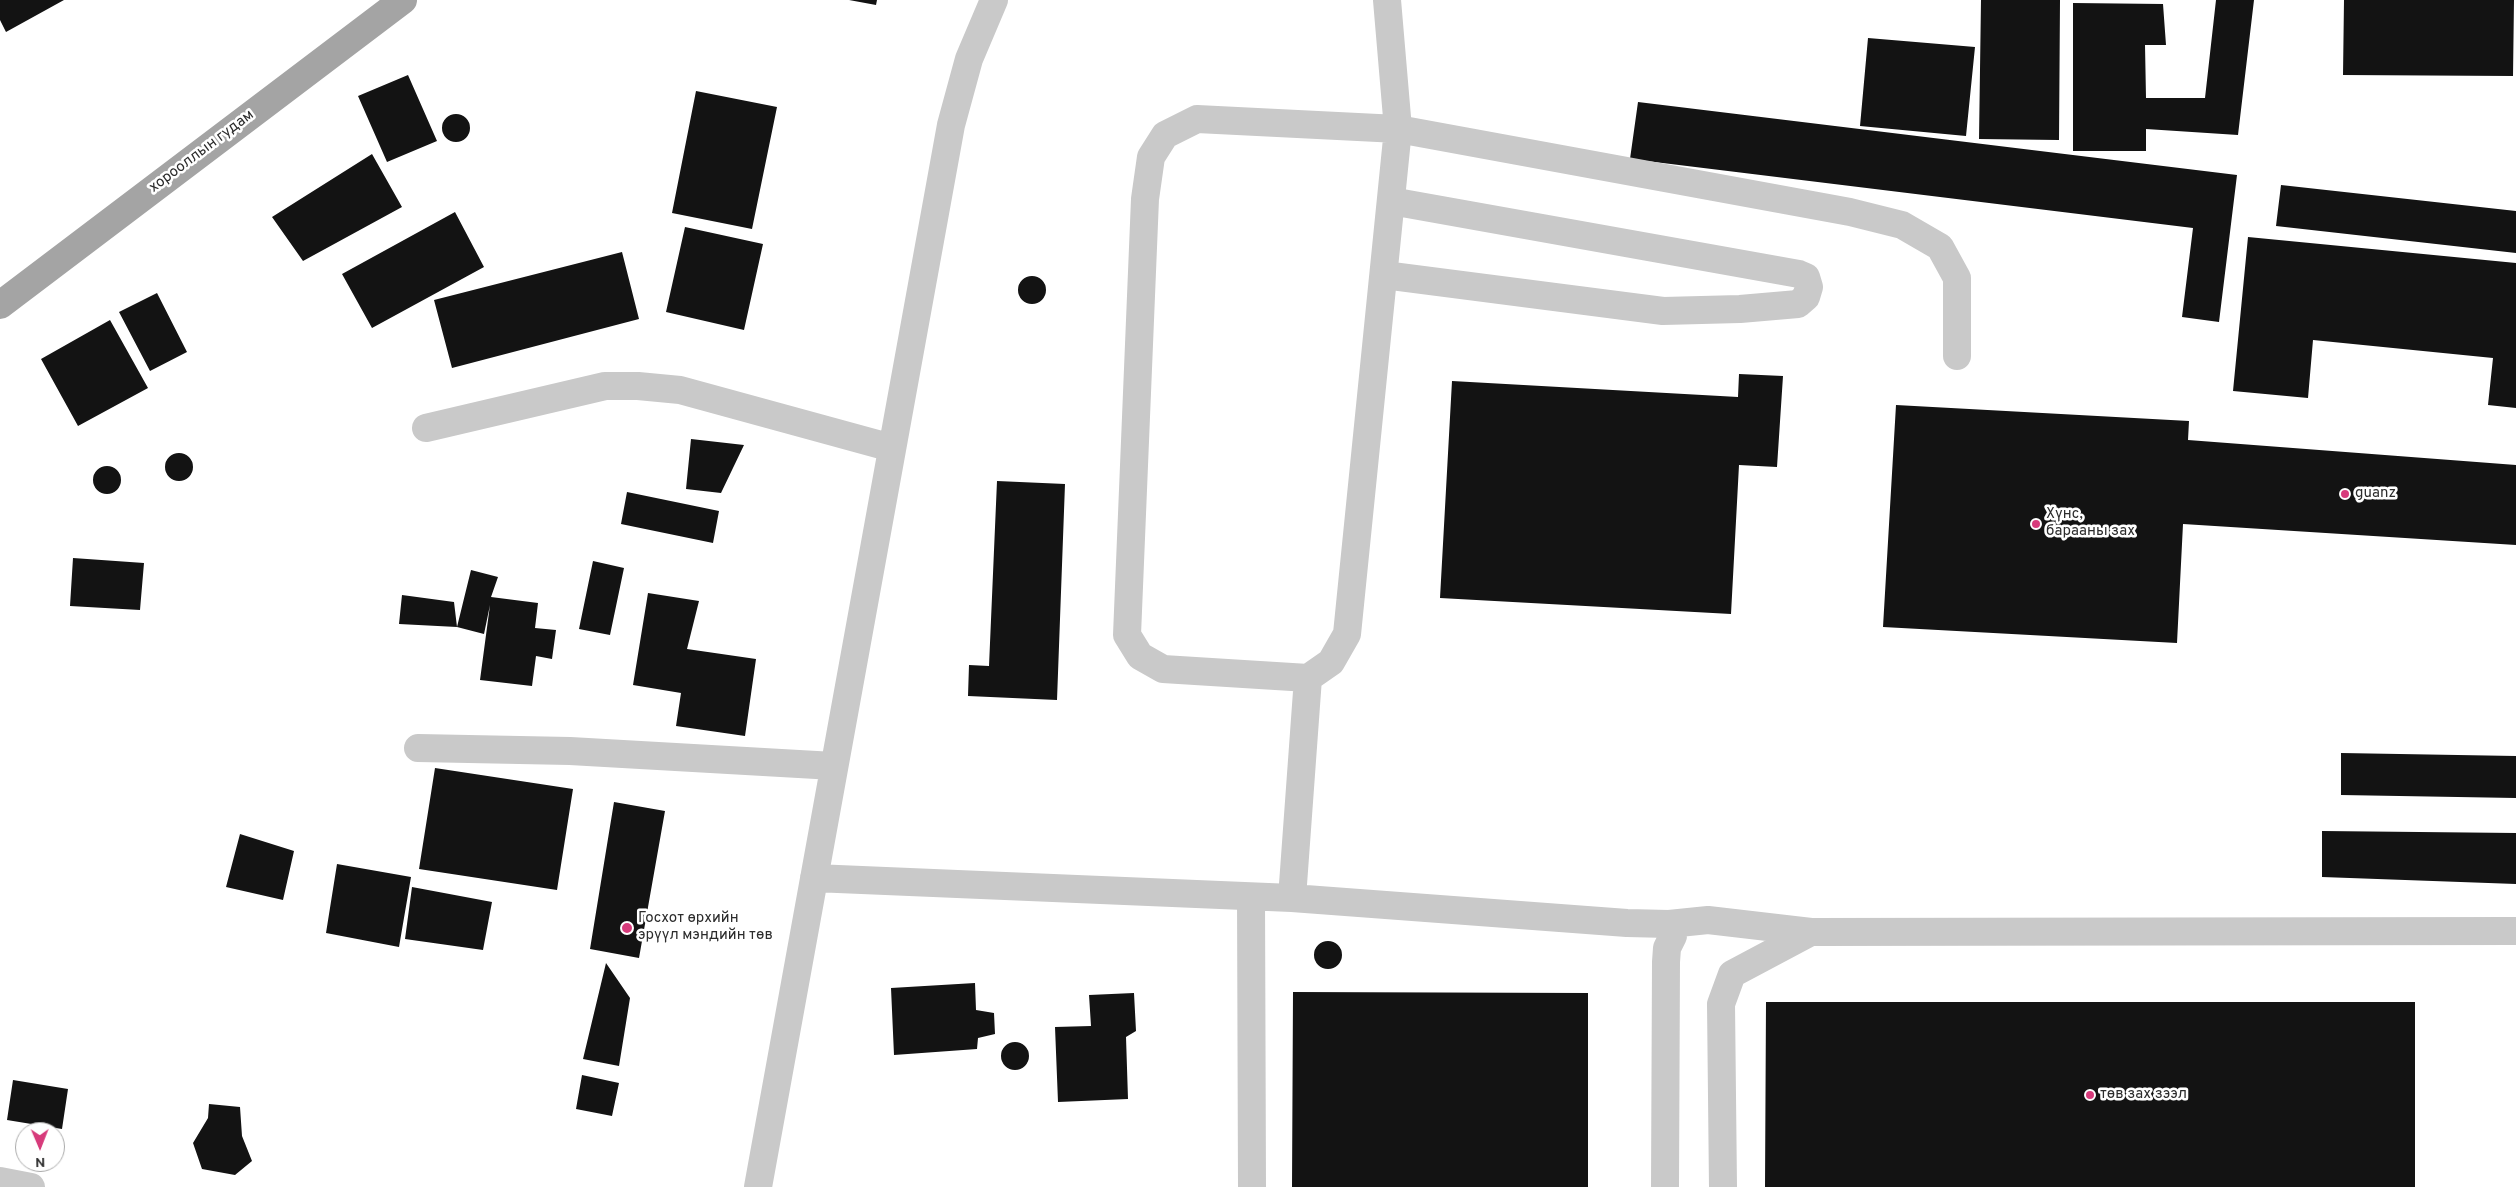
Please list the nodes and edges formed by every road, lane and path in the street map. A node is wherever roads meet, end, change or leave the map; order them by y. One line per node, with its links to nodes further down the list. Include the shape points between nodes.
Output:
1 (404, 0): 7 (main road, хорооллын гудам)
2 (994, 0): 10 (street, via 969,59 951,125)
3 (1387, 0): 4 (street)
4 (1398, 129): 5 (street); 8 (street, via 1840,211 1902,226 1940,247 1957,278); 11 (street, via 1197,119 1165,135 1151,157 1145,199 1127,635 1140,656 1163,669)
5 (1391, 201): 6 (street); 6 (street, via 1799,274 1806,277 1809,287 1806,297 1798,304 1663,311)
6 (1384, 275): 11 (street, via 1348,634 1331,662)
7 (0, 305)
8 (1957, 356)
9 (426, 428): 10 (street, via 605,386 638,386 680,390)
10 (892, 448): 13 (street)
11 (1308, 678): 16 (street)
12 (418, 748): 13 (street, via 638,754)
13 (834, 766): 14 (street)
14 (814, 878): 15 (street); 22 (street)
15 (1251, 897): 16 (street); 23 (street)
16 (1292, 898): 17 (street)
17 (1669, 924): 19 (street, via 1708,920); 24 (street, via 1673,936 1667,948 1666,962)
18 (2516, 931): 19 (street)
19 (1810, 932): 25 (street, via 1732,974 1721,1004)
20 (0, 1181): 21 (street)
21 (31, 1187)
22 (758, 1187)
23 (1252, 1187)
24 (1665, 1187)
25 (1723, 1187)

